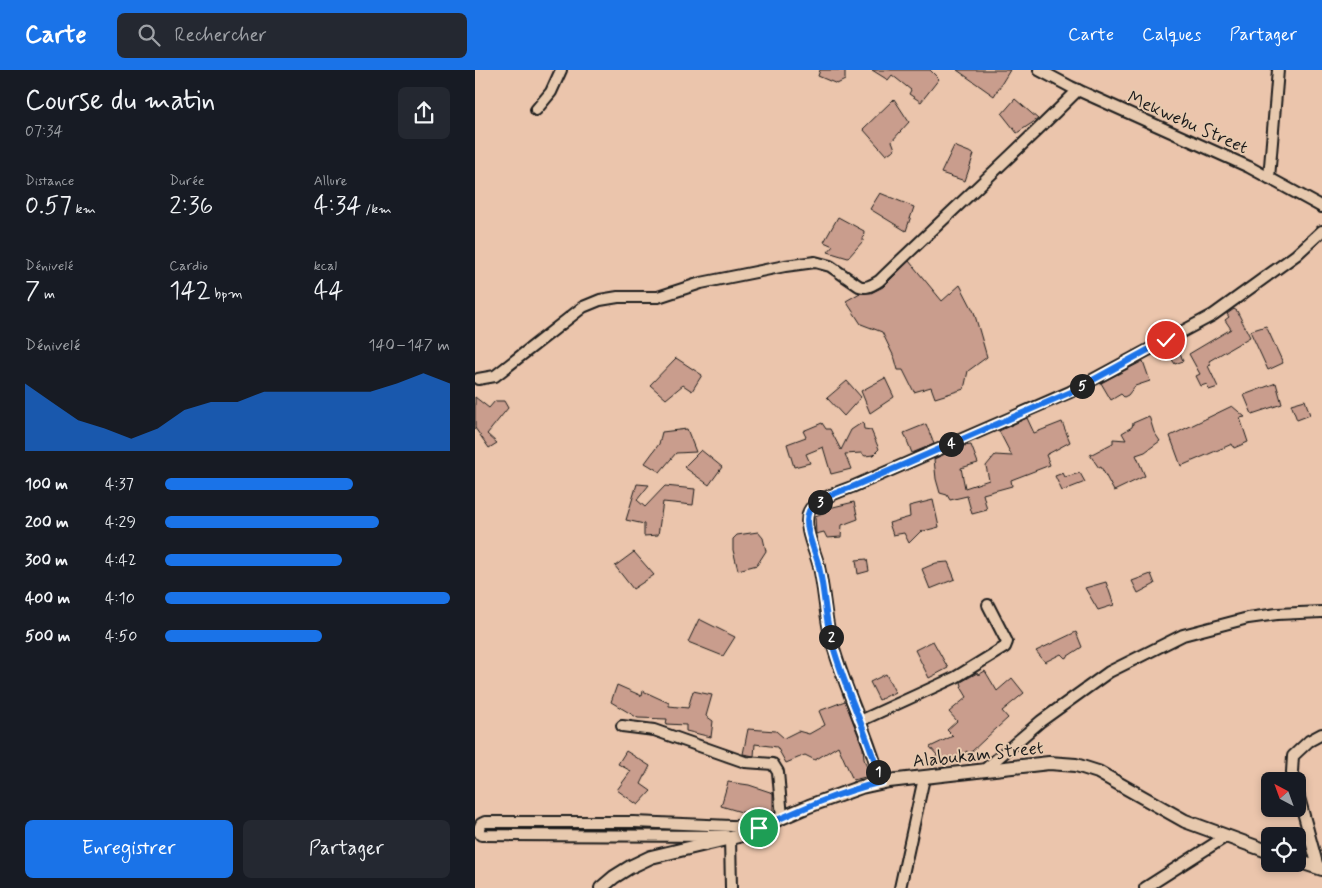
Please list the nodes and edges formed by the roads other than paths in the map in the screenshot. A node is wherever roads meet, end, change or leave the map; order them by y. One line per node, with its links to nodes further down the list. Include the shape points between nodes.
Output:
1 (561, 70): 5 (street, via 551,92)
2 (1039, 70): 4 (street, Mekwebu Street)
3 (1278, 70): 6 (street)
4 (1078, 90): 6 (street, Mekwebu Street); 9 (street, via 1009,159 871,286 863,288 830,266 815,262 701,283 659,297 600,300 583,307 495,376)
5 (536, 110)
6 (1269, 178): 7 (street, Mekwebu Street)
7 (1322, 207)
8 (1322, 231): 12 (street, via 1296,255 1213,315 1071,392 825,499 812,508 809,530 819,564 830,633)
9 (478, 380)
10 (987, 605): 12 (street, via 1007,642 1005,647 956,677)
11 (1322, 612): 15 (street, via 1248,618 1183,635 1109,672 1041,721)
12 (860, 721): 18 (street)
13 (622, 726): 19 (street, via 654,730 745,762 773,764 778,772)
14 (1322, 734): 16 (street, via 1293,756)
15 (984, 770): 17 (street, Alabukam Street); 23 (street, Alabukam Street, via 1049,763 1075,765 1098,772 1185,821)
16 (1292, 772)
17 (924, 778): 18 (street, Alabukam Street); 29 (street)
18 (882, 782): 19 (street, Alabukam Street)
19 (782, 817): 21 (street, Alabukam Street)
20 (1305, 818): 26 (street)
21 (759, 828): 22 (street, Alabukam Street); 22 (street, via 635,822 495,822 482,823 478,828 481,835)
22 (735, 837): 27 (street, Alabukam Street, via 651,857 630,867); 28 (street)
23 (1225, 837): 24 (street, Alabukam Street); 30 (street)
24 (1261, 849)
25 (1306, 864): 26 (street)
26 (1320, 868)
27 (601, 888)
28 (731, 888)
29 (899, 888)
30 (1145, 888)

